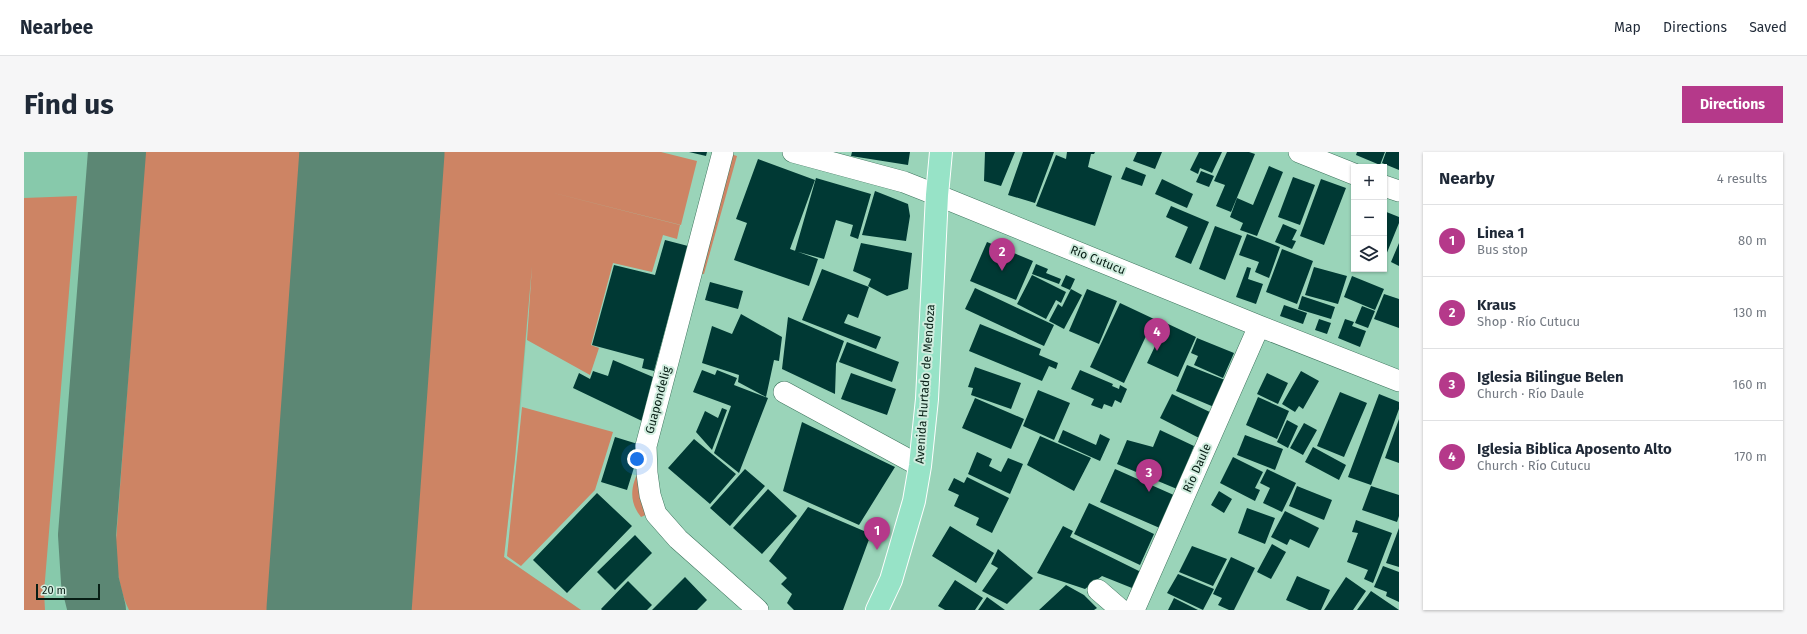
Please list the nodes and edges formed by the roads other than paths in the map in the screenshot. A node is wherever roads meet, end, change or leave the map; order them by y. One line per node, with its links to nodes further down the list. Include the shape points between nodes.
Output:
1 (723, 152): 14 (street, Guapondelig, via 646,446 646,467 653,505 661,521 722,580)
2 (793, 152): 8 (street, Río Cutucu, via 904,182)
3 (941, 152): 8 (main road, Avenida Hurtado de Mendoza)
4 (1299, 152): 5 (street)
5 (1351, 173)
6 (1387, 187): 7 (street)
7 (1399, 192)
8 (937, 194): 9 (street, Río Cutucu); 12 (main road, Avenida Hurtado de Mendoza, via 927,399)
9 (1259, 326): 10 (street, Río Cutucu); 17 (street, Río Daule)
10 (1399, 381)
11 (784, 392): 12 (street)
12 (920, 466): 15 (main road, Avenida Hurtado de Mendoza, via 914,501 891,580)
13 (1098, 590): 16 (street)
14 (758, 610)
15 (877, 610)
16 (1121, 610)
17 (1134, 610)

